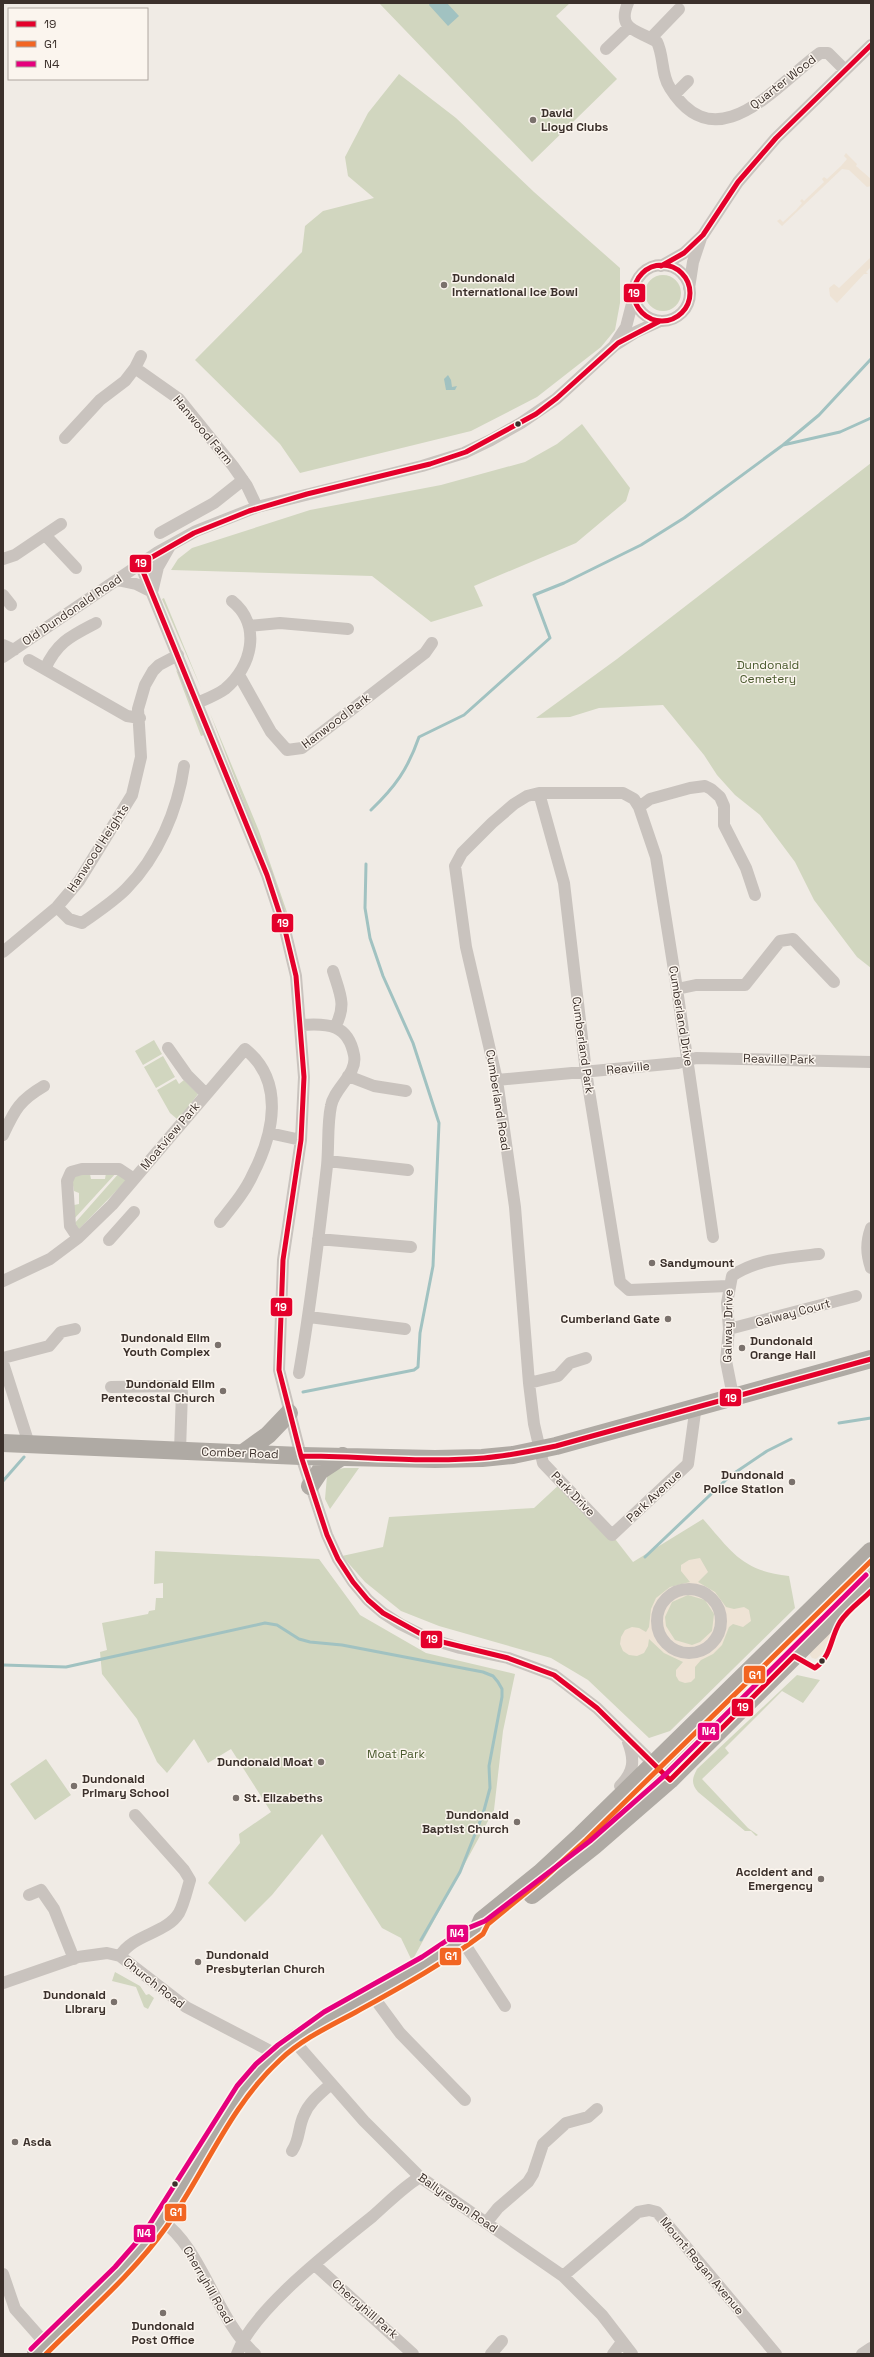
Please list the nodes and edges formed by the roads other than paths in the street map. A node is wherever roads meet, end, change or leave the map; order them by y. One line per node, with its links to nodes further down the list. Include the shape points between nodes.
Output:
1 (628, 3): 3 (street, via 624,20)
2 (680, 9): 4 (street)
3 (629, 27): 4 (street); 6 (street)
4 (651, 38): 9 (street, Quarter Wood, via 657,42 660,49 667,80)
5 (871, 45): 7 (street)
6 (606, 49)
7 (846, 70): 9 (street, Quarter Wood, via 834,57 820,52 769,96 741,114 728,118 713,119 694,113); 10 (street, via 738,182)
8 (688, 81): 9 (street)
9 (675, 94)
10 (702, 235): 11 (street, via 684,253); 12 (street, via 693,262)
11 (661, 266): 12 (street, via 678,271); 13 (street, via 653,267 642,274 636,282)
12 (689, 288): 14 (street, via 689,297 683,310 674,318)
13 (634, 296): 14 (street, via 643,314); 15 (street, Old Dundonald Road, via 626,327)
14 (660, 321): 15 (street, Old Dundonald Road)
15 (614, 346): 20 (street, Old Dundonald Road, via 556,399 521,423 464,453)
16 (141, 356): 17 (street)
17 (135, 368): 18 (street, via 125,381 100,400); 19 (street, Hanwood Farm, via 179,399)
18 (65, 438)
19 (243, 480): 20 (street, Hanwood Farm); 22 (street, via 214,503)
20 (257, 507): 24 (street, Old Dundonald Road)
21 (61, 524): 23 (street)
22 (160, 533)
23 (46, 536): 25 (street, via 15,555); 27 (street)
24 (172, 543): 26 (street, Old Dundonald Road); 29 (street, via 158,567)
25 (3, 559)
26 (140, 564): 28 (street, Old Dundonald Road); 29 (street)
27 (76, 568)
28 (117, 580): 29 (street, via 136,584); 38 (street, Old Dundonald Road)
29 (152, 592): 39 (street)
30 (3, 595): 32 (street)
31 (232, 601): 34 (street, via 239,607)
32 (11, 605)
33 (96, 623): 42 (street, via 65,639 52,654)
34 (249, 626): 35 (street, via 280,623); 43 (street, via 251,646)
35 (348, 629)
36 (432, 643): 43 (street, Hanwood Park, via 425,652 302,748 287,750 271,732)
37 (3, 645): 38 (street)
38 (14, 650): 40 (street, Old Dundonald Road)
39 (178, 656): 44 (street); 45 (street, Hanwood Heights, via 153,671 138,709)
40 (3, 657)
41 (29, 660): 42 (street)
42 (45, 669): 45 (street, via 127,716)
43 (239, 675): 44 (street, via 224,690)
44 (197, 704): 55 (street, via 280,911 296,976)
45 (140, 718): 50 (street, Hanwood Heights, via 141,757 132,795 79,881)
46 (184, 766): 50 (street, via 180,790 160,840 126,889 82,923 69,919)
47 (539, 793): 48 (street, via 623,793); 60 (street, Cumberland Park, via 564,883); 62 (street, Cumberland Road, via 527,796 514,804 492,823 462,853 455,866 466,947)
48 (636, 803): 49 (street, via 690,788 705,786 711,789 720,797 724,806 724,825 746,868); 54 (street, Cumberland Drive, via 656,857)
49 (755, 895)
50 (57, 907): 51 (street, Hanwood Heights)
51 (3, 952)
52 (333, 971): 56 (street, via 343,1002)
53 (834, 982): 54 (street, via 793,939 787,938 780,940 744,985 696,985)
54 (677, 989): 58 (street, Cumberland Drive)
55 (301, 1025): 56 (street, via 320,1023); 68 (street, via 304,1077)
56 (336, 1027): 61 (street, via 351,1042 355,1057)
57 (168, 1048): 65 (street, Moatview Park, via 187,1075)
58 (688, 1061): 59 (street, Reaville Park, via 711,1058); 60 (street, Reaville); 77 (street, Cumberland Drive)
59 (871, 1062)
60 (586, 1072): 62 (street, Reaville); 85 (street, Cumberland Park, via 620,1282 629,1290)
61 (348, 1076): 64 (street, via 374,1086); 69 (street, via 335,1094 331,1105)
62 (497, 1080): 96 (street, Cumberland Road, via 515,1207)
63 (44, 1086): 67 (street, via 27,1096 16,1107)
64 (406, 1091)
65 (205, 1093): 66 (street, Moatview Park, via 245,1049 262,1066 269,1078 272,1109); 71 (street, Moatview Park)
66 (269, 1133): 68 (street); 74 (street, Moatview Park, via 254,1174)
67 (3, 1135)
68 (301, 1140): 100 (street, via 283,1260 279,1370)
69 (328, 1161): 70 (street); 79 (street)
70 (408, 1170)
71 (134, 1179): 72 (street, Moatview Park); 78 (street, Moatview Park, via 119,1169 82,1169 71,1172 67,1181 70,1226)
72 (106, 1210): 75 (street); 78 (street, Moatview Park)
73 (134, 1212): 75 (street)
74 (220, 1222)
75 (123, 1224): 80 (street)
76 (871, 1228): 83 (street, via 867,1240 867,1255)
77 (713, 1237)
78 (78, 1238): 84 (street, Moatview Park, via 50,1259)
79 (318, 1239): 81 (street); 87 (street)
80 (109, 1240)
81 (411, 1247)
82 (819, 1254): 85 (street, Galway Drive, via 742,1268 732,1276)
83 (871, 1268)
84 (3, 1281)
85 (728, 1286): 90 (street, Galway Drive)
86 (856, 1296): 90 (street, Galway Court)
87 (309, 1317): 89 (street); 95 (street)
88 (75, 1329): 91 (street, via 61,1332 49,1346)
89 (405, 1329)
90 (730, 1329): 98 (street, Galway Drive, via 726,1361)
91 (3, 1358)
92 (586, 1358): 96 (street, via 570,1363 558,1376)
93 (871, 1359): 98 (highway, Comber Road)
94 (3, 1363): 102 (street)
95 (299, 1373)
96 (529, 1383): 104 (street, Cumberland Road)
97 (111, 1387): 103 (street, via 180,1388)
98 (734, 1396): 99 (highway, Comber Road)
99 (696, 1405): 104 (highway, Comber Road); 109 (street, Park Avenue, via 688,1464)
100 (289, 1413): 105 (highway, via 268,1435); 106 (street)
101 (3, 1443): 102 (highway, Comber Road)
102 (29, 1444): 103 (highway, Comber Road)
103 (180, 1450): 105 (highway, Comber Road)
104 (539, 1450): 107 (highway, Comber Road, via 482,1458); 109 (street, Park Drive, via 543,1463)
105 (242, 1453): 106 (highway, Comber Road)
106 (301, 1456): 107 (highway, Comber Road); 108 (street)
107 (342, 1456): 108 (highway, via 324,1468)
108 (310, 1486): 113 (street, via 338,1559 353,1582 378,1609 430,1639 514,1660 554,1675 597,1708)
109 (612, 1535)
110 (871, 1551): 114 (highway)
111 (871, 1580): 114 (highway, via 755,1695)
112 (663, 1646): 112 (street, via 690,1653 701,1651 710,1645 717,1637 721,1618 712,1594 686,1589 667,1597 658,1617)
113 (628, 1739): 114 (street); 116 (street, via 634,1761 630,1773 596,1810)
114 (662, 1771): 116 (highway); 118 (highway, via 594,1846 520,1905 488,1927)
115 (135, 1815): 120 (street, via 190,1880 179,1912 172,1921 131,1943)
116 (587, 1829): 118 (highway, via 540,1873 482,1920)
117 (29, 1895): 121 (street, via 41,1890 54,1909)
118 (478, 1928): 119 (highway)
119 (462, 1940): 123 (highway); 124 (street)
120 (120, 1956): 121 (street, Church Road, via 107,1953); 126 (street, Church Road, via 186,2008)
121 (74, 1959): 122 (street, Church Road)
122 (3, 1983)
123 (372, 1995): 125 (highway); 128 (street, via 400,2033)
124 (506, 2008)
125 (294, 2041): 126 (highway); 127 (street, Ballyregan Road)
126 (276, 2054): 132 (highway, via 257,2072 240,2096)
127 (331, 2084): 130 (street, via 310,2104 303,2115 298,2144); 131 (street, Ballyregan Road, via 383,2142)
128 (465, 2100)
129 (597, 2109): 133 (street, via 588,2117 566,2123 543,2144 528,2182 498,2208)
130 (292, 2151)
131 (420, 2177): 133 (street, Ballyregan Road); 134 (street)
132 (162, 2220): 137 (street, Cherryhill Road, via 176,2232); 141 (highway, via 128,2264)
133 (486, 2223): 136 (street, Ballyregan Road)
134 (315, 2265): 137 (street, via 274,2303); 144 (street, Cherryhill Park)
135 (3, 2274): 141 (street, via 15,2309)
136 (563, 2276): 139 (street, Ballyregan Road, via 602,2315); 148 (street, Mount Regan Avenue, via 638,2212 657,2212)
137 (242, 2340): 142 (street); 143 (street, Cherryhill Road)
138 (502, 2341): 145 (street)
139 (622, 2342): 146 (street); 147 (street, Ballyregan Road)
140 (871, 2348): 149 (street)
141 (41, 2349)
142 (237, 2354)
143 (254, 2354)
144 (414, 2354)
145 (491, 2354)
146 (613, 2354)
147 (632, 2354)
148 (776, 2354)
149 (862, 2354)

